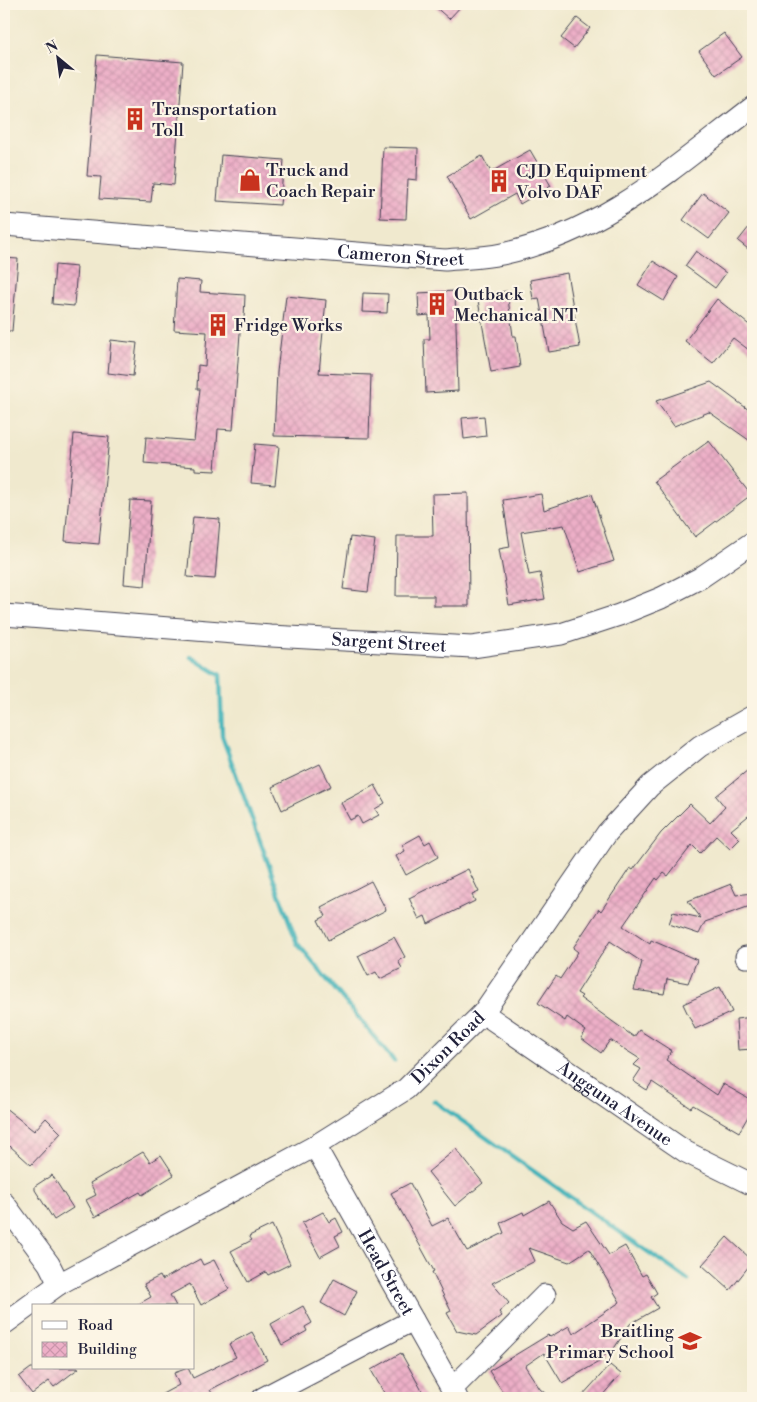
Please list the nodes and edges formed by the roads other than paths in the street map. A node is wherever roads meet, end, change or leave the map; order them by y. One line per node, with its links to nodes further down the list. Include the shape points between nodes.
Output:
1 (753, 107): 2 (street, Cameron Street, via 625,204 591,224 548,241 501,254 445,260)
2 (4, 225)
3 (753, 542): 4 (street, Sargent Street, via 700,578 619,615 561,634 472,647 272,636)
4 (4, 615)
5 (753, 716): 6 (street, Dixon Road, via 700,746 664,774 607,832)
6 (483, 1013): 7 (street, Dixon Road, via 406,1089); 8 (street, Angguna Avenue, via 686,1152)
7 (315, 1146): 10 (street, Dixon Road); 12 (street, Head Street)
8 (753, 1185)
9 (4, 1203): 10 (street, via 49,1264)
10 (59, 1284): 13 (street, Dixon Road)
11 (545, 1295): 14 (street)
12 (413, 1320): 14 (street, Head Street); 15 (street)
13 (4, 1324)
14 (455, 1394)
15 (264, 1398)

